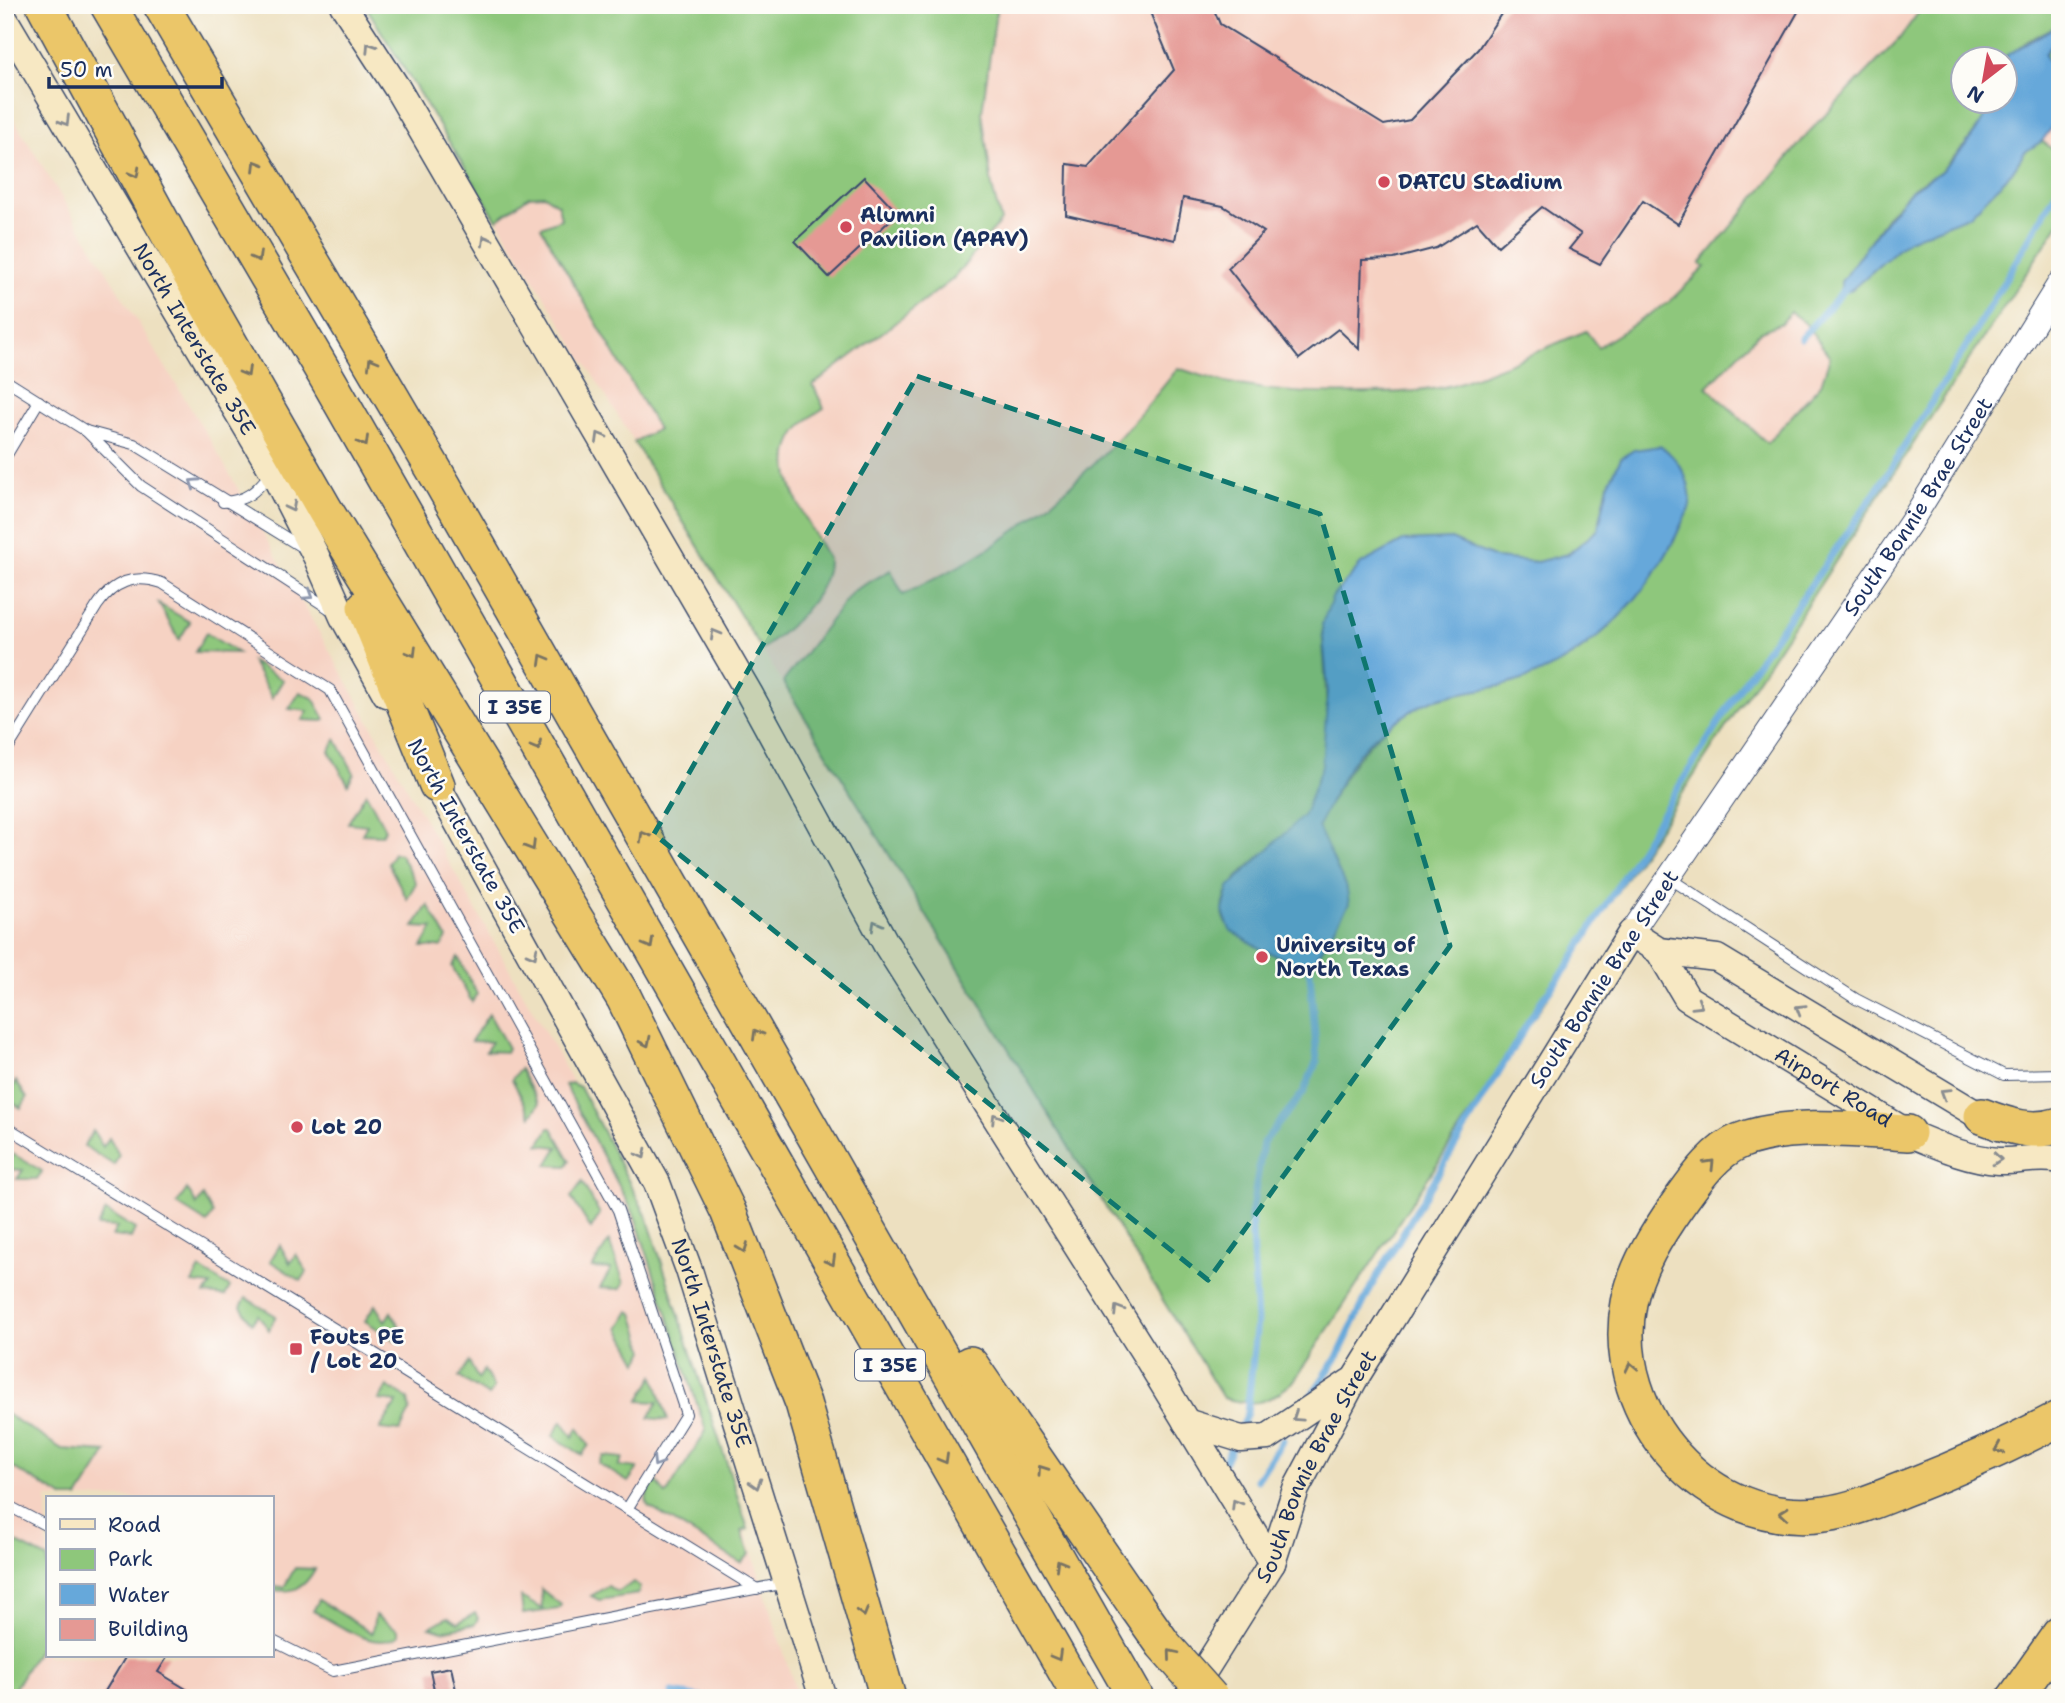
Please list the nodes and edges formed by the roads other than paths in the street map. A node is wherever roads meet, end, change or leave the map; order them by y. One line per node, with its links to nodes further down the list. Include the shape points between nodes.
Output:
1 (44, 5): 13 (highway, one-way to 13)
2 (108, 5): 23 (highway, I 35E, one-way to 23, via 330,383)
3 (161, 5): 22 (highway, I 35E, one-way to 3, via 277,198)
4 (343, 5): 32 (main road, one-way to 4, via 886,944 735,669 405,100)
5 (5, 20): 11 (main road, North Interstate 35E, one-way to 11)
6 (2060, 282): 18 (street, South Bonnie Brae Street, via 1911,522)
7 (5, 380): 8 (lane)
8 (40, 401): 9 (lane); 10 (lane)
9 (86, 431): 12 (lane, one-way to 9, via 134,444); 15 (lane, one-way to 15, via 141,486)
10 (5, 458)
11 (272, 470): 12 (lane, via 254,494); 14 (main road, North Interstate 35E, one-way to 14)
12 (223, 502): 14 (lane)
13 (325, 510): 17 (highway); 42 (highway, one-way to 42, via 624,998 729,1211 803,1403)
14 (316, 556): 15 (main road, North Interstate 35E)
15 (343, 617): 17 (main road, North Interstate 35E)
16 (5, 753): 34 (lane, one-way to 34, via 107,590 144,577 162,583 330,690 618,1210 686,1414)
17 (437, 785): 37 (main road, North Interstate 35E, one-way to 37, via 657,1183 689,1270)
18 (1668, 878): 19 (street, South Bonnie Brae Street); 21 (lane, via 1856,999 2004,1075)
19 (1631, 933): 20 (main road, Airport Road); 30 (main road, South Bonnie Brae Street)
20 (1658, 951): 24 (main road, Airport Road, one-way to 20, via 1717,958); 27 (main road, Airport Road, one-way to 27, via 1687,998)
21 (2060, 1074)
22 (791, 1093): 44 (highway, I 35E, one-way to 22); 46 (highway, one-way to 22, bridge, via 1137,1607)
23 (746, 1115): 29 (highway); 43 (highway, I 35E, one-way to 43)
24 (1982, 1116): 25 (highway, via 2017,1129); 28 (main road, Airport Road)
25 (2060, 1125)
26 (5, 1126): 34 (lane)
27 (1909, 1132): 28 (main road, Airport Road, one-way to 28, via 1948,1150 1999,1161); 31 (highway, one-way to 27, via 1944,1473 1864,1505 1824,1514 1780,1514 1722,1494 1674,1460 1656,1433 1632,1373 1626,1340 1629,1304 1649,1251 1696,1178 1740,1141 1812,1128)
28 (2052, 1158)
29 (782, 1196)
30 (1354, 1380): 32 (main road, one-way to 32, via 1268,1437 1241,1439); 36 (main road, South Bonnie Brae Street, via 1296,1489)
31 (2060, 1418)
32 (1186, 1422): 36 (main road, one-way to 32)
33 (5, 1504): 35 (lane)
34 (627, 1509): 38 (lane)
35 (46, 1525)
36 (1272, 1563): 45 (main road, South Bonnie Brae Street)
37 (786, 1583): 38 (lane); 41 (main road, North Interstate 35E)
38 (757, 1589): 40 (lane, via 333,1671)
39 (2060, 1634): 47 (highway)
40 (273, 1641)
41 (823, 1698)
42 (888, 1698)
43 (1081, 1698)
44 (1136, 1698)
45 (1187, 1698)
46 (1211, 1698)
47 (2015, 1698)

